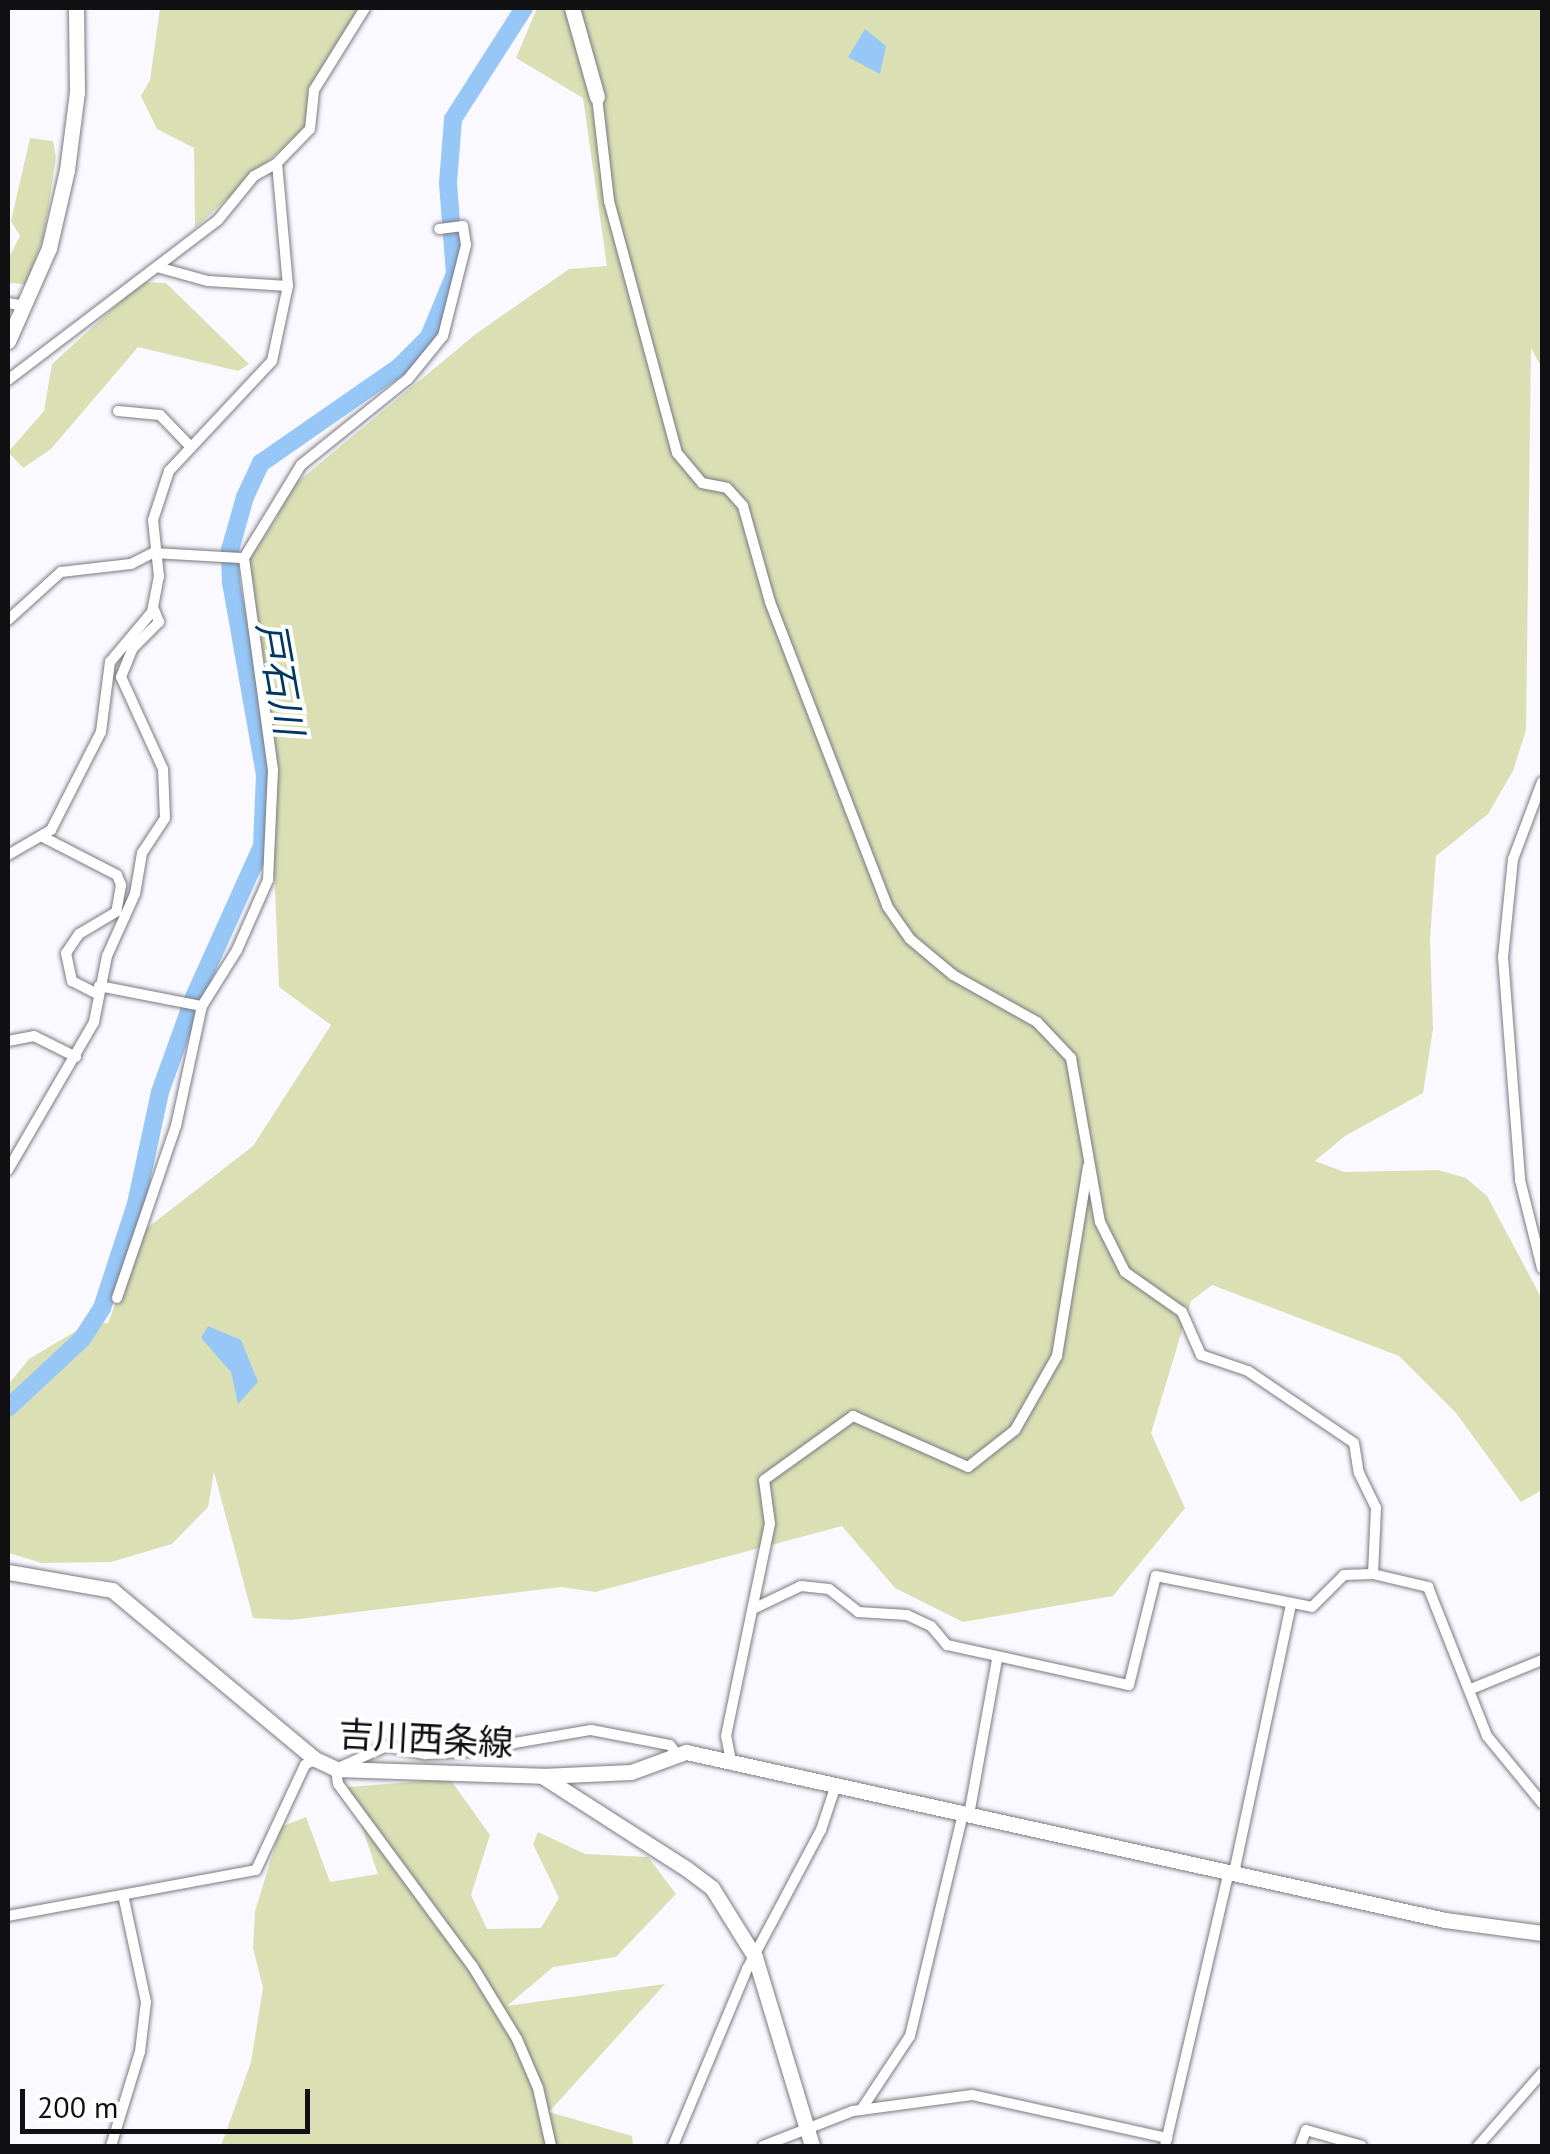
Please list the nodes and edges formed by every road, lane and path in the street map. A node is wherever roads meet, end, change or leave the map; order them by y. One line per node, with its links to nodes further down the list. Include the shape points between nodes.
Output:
1 (76, 8): 10 (main road, via 77,92 67,170 49,248)
2 (365, 8): 5 (street, via 314,90 310,129)
3 (572, 8): 4 (main road)
4 (597, 97): 26 (street, via 609,200 677,454 702,483 727,488 743,506 770,602 887,906 910,939 953,974 1052,1034 1076,1069)
5 (277, 163): 7 (street, via 254,176 218,220); 8 (street)
6 (439, 229): 23 (street, via 463,226 458,296 431,355 301,466 244,558 273,770 274,842 257,911)
7 (157, 266): 8 (street, via 208,281); 12 (street)
8 (288, 286): 14 (street, via 280,337 265,372)
9 (8, 303): 10 (street)
10 (25, 306): 11 (main road)
11 (8, 341)
12 (8, 380)
13 (118, 410): 14 (street, via 160,415)
14 (190, 445): 15 (street, via 158,496)
15 (152, 553): 16 (street); 17 (street, via 159,577); 18 (street, via 130,564 61,572)
16 (241, 558)
17 (154, 608): 20 (street, via 110,662 101,732); 22 (street, via 158,622 132,648 122,677 163,770 168,803 142,853 135,894)
18 (8, 620)
19 (1542, 782): 28 (street, via 1513,858 1503,957 1520,1180)
20 (43, 838): 21 (street); 22 (street, via 117,876 116,912 79,934 66,952 72,981)
21 (8, 855)
22 (98, 990): 23 (street); 25 (street, via 94,1022)
23 (202, 1006): 29 (street, via 176,1126)
24 (8, 1041): 25 (street, via 34,1036)
25 (76, 1057): 27 (street)
26 (1090, 1156): 31 (street, via 1100,1222 1124,1272 1182,1312 1201,1354 1248,1371 1354,1443 1358,1473 1376,1508); 33 (street, via 1057,1356 1028,1414 968,1467 866,1418 852,1416 823,1434 764,1480 770,1524)
27 (8, 1170)
28 (1542, 1268)
29 (117, 1298)
30 (8, 1572): 38 (main road, 吉川西条線, via 112,1590)
31 (1373, 1574): 32 (street, via 1344,1575 1312,1607); 36 (street, via 1428,1587)
32 (1291, 1604): 34 (street, via 1156,1576 1129,1685); 45 (street)
33 (755, 1608): 34 (street, via 801,1586 829,1589 858,1612 907,1615 932,1626 947,1645); 39 (street, via 726,1736)
34 (997, 1658): 44 (street)
35 (1542, 1660): 36 (street)
36 (1471, 1689): 43 (street, via 1487,1736)
37 (676, 1753): 39 (main road); 40 (street, via 670,1745 591,1730 462,1752 386,1746); 41 (main road, via 631,1772)
38 (315, 1759): 40 (main road, 吉川西条線); 46 (street, via 306,1765 256,1870)
39 (731, 1761): 42 (main road)
40 (336, 1769): 41 (main road, 吉川西条線); 55 (street, via 338,1784 473,1967 517,2039 538,2088)
41 (542, 1776): 49 (main road, 吉川西条線, via 712,1888)
42 (836, 1785): 44 (main road); 49 (street, via 821,1830)
43 (1542, 1803)
44 (966, 1814): 45 (main road); 51 (street, via 910,2036)
45 (1232, 1874): 48 (main road, via 1445,1920); 53 (street)
46 (122, 1895): 47 (street); 54 (street, via 146,2002 140,2052)
47 (8, 1916)
48 (1542, 1933)
49 (755, 1957): 52 (main road, 吉川西条線); 56 (street)
50 (1542, 2074): 60 (street)
51 (861, 2110): 52 (street); 53 (street, via 972,2096)
52 (810, 2139): 57 (street)
53 (1166, 2142)
54 (111, 2146)
55 (551, 2146)
56 (673, 2146)
57 (763, 2146)
58 (1300, 2146): 59 (street, via 1306,2130)
59 (1362, 2146)
60 (1478, 2146)

